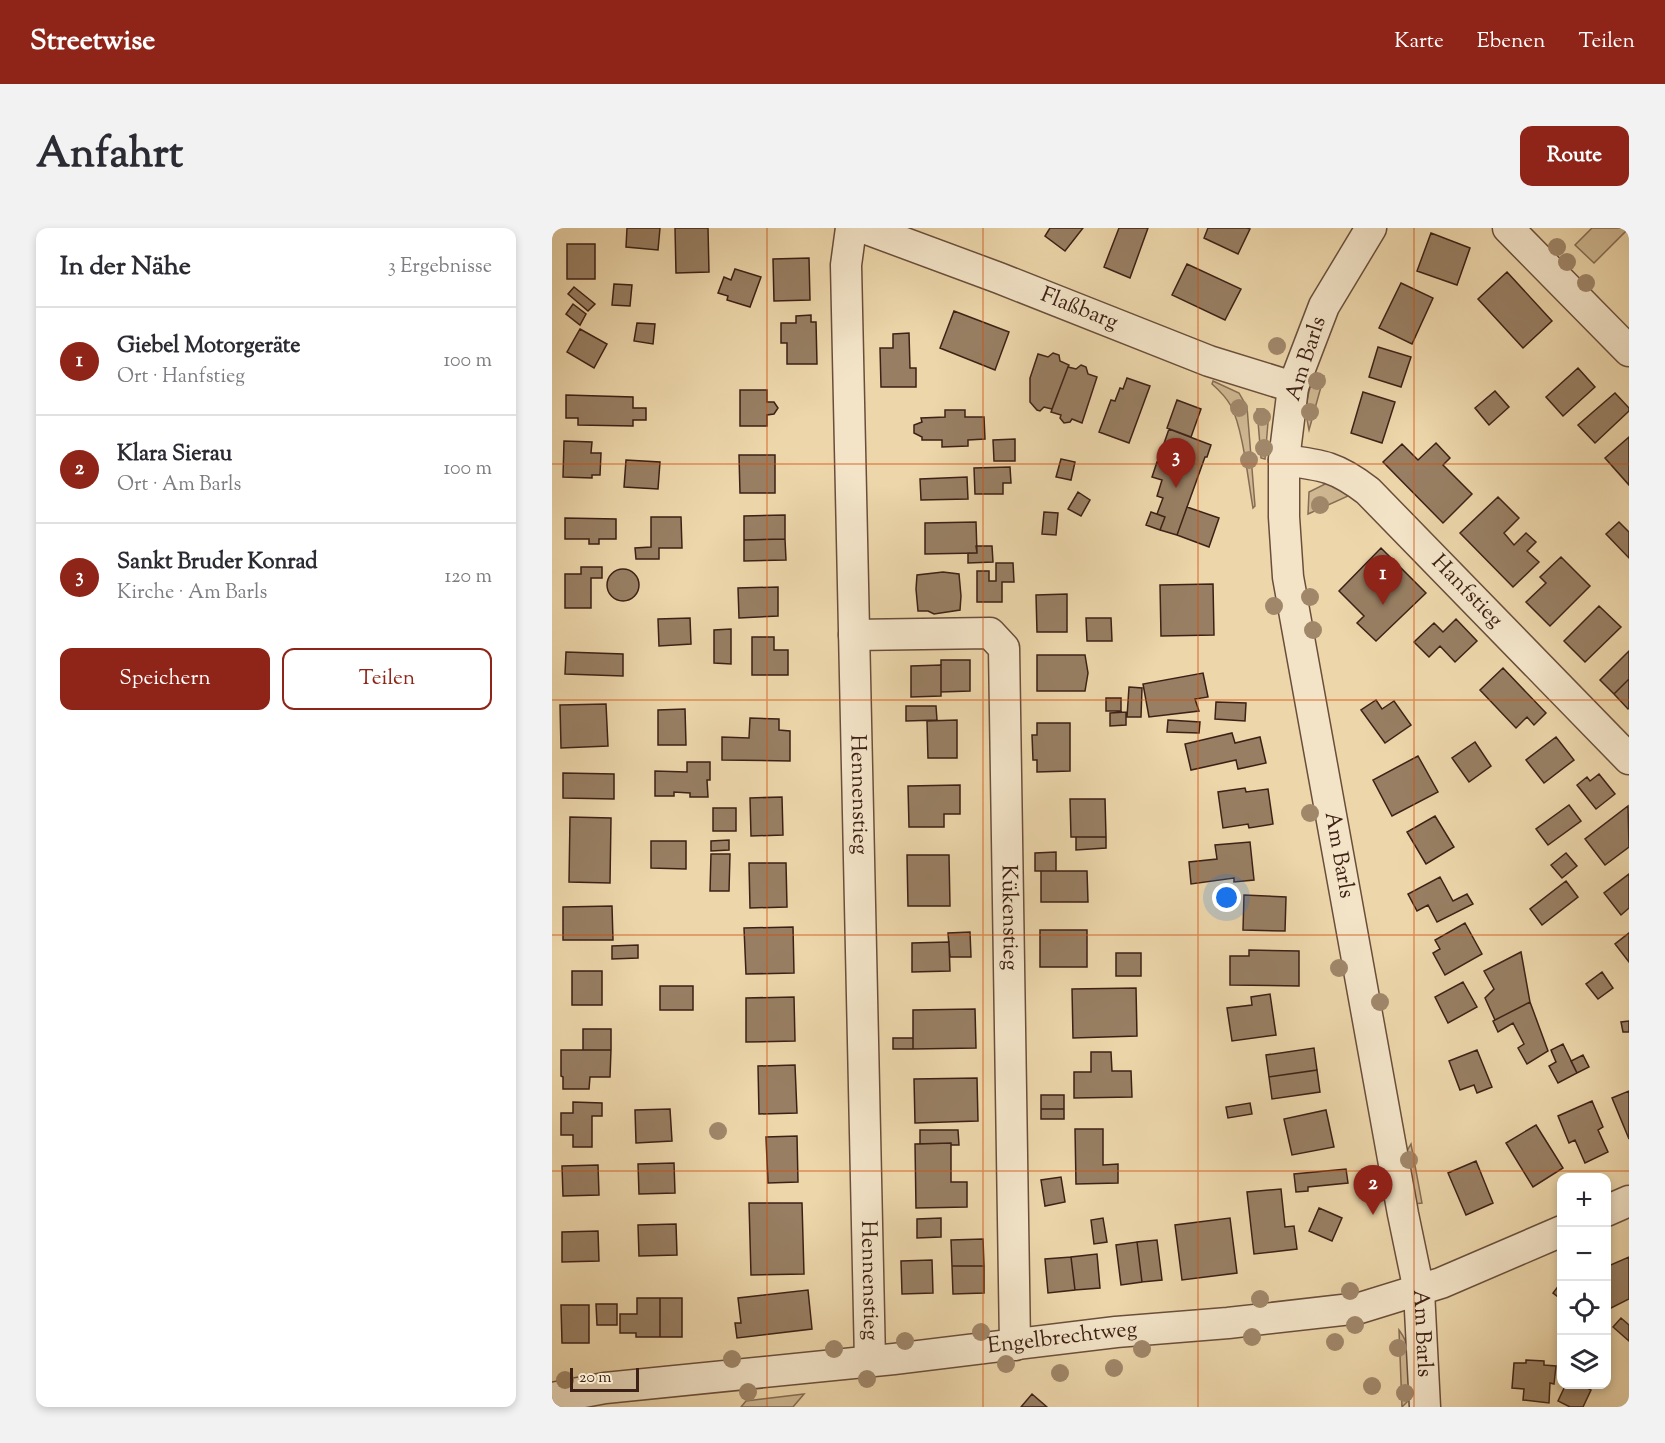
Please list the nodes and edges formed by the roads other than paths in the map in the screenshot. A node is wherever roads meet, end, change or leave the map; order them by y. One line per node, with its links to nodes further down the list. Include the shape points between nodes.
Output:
1 (851, 228): 8 (street, Hennenstieg, via 846,265)
2 (864, 228): 6 (street, Flaßbarg, via 1209,361)
3 (1508, 228): 5 (street)
4 (1356, 233): 6 (street, Am Barls)
5 (1629, 351)
6 (1293, 387): 7 (street, Am Barls)
7 (1284, 460): 9 (street, Hanfstieg, via 1329,467 1368,491); 13 (street, Am Barls, via 1288,577)
8 (854, 635): 14 (street, Kükenstieg, via 990,633 1004,648); 15 (street, Hennenstieg)
9 (1629, 759)
10 (1629, 1201): 11 (street)
11 (1611, 1209)
12 (1557, 1233): 13 (street, Engelbrechtweg)
13 (1419, 1290): 14 (street, Engelbrechtweg, via 1360,1308); 18 (street, Am Barls)
14 (1015, 1345): 15 (street, Engelbrechtweg)
15 (870, 1361): 16 (street, Engelbrechtweg)
16 (691, 1394): 17 (street, Engelbrechtweg, via 605,1388)
17 (552, 1398)
18 (1425, 1407)

